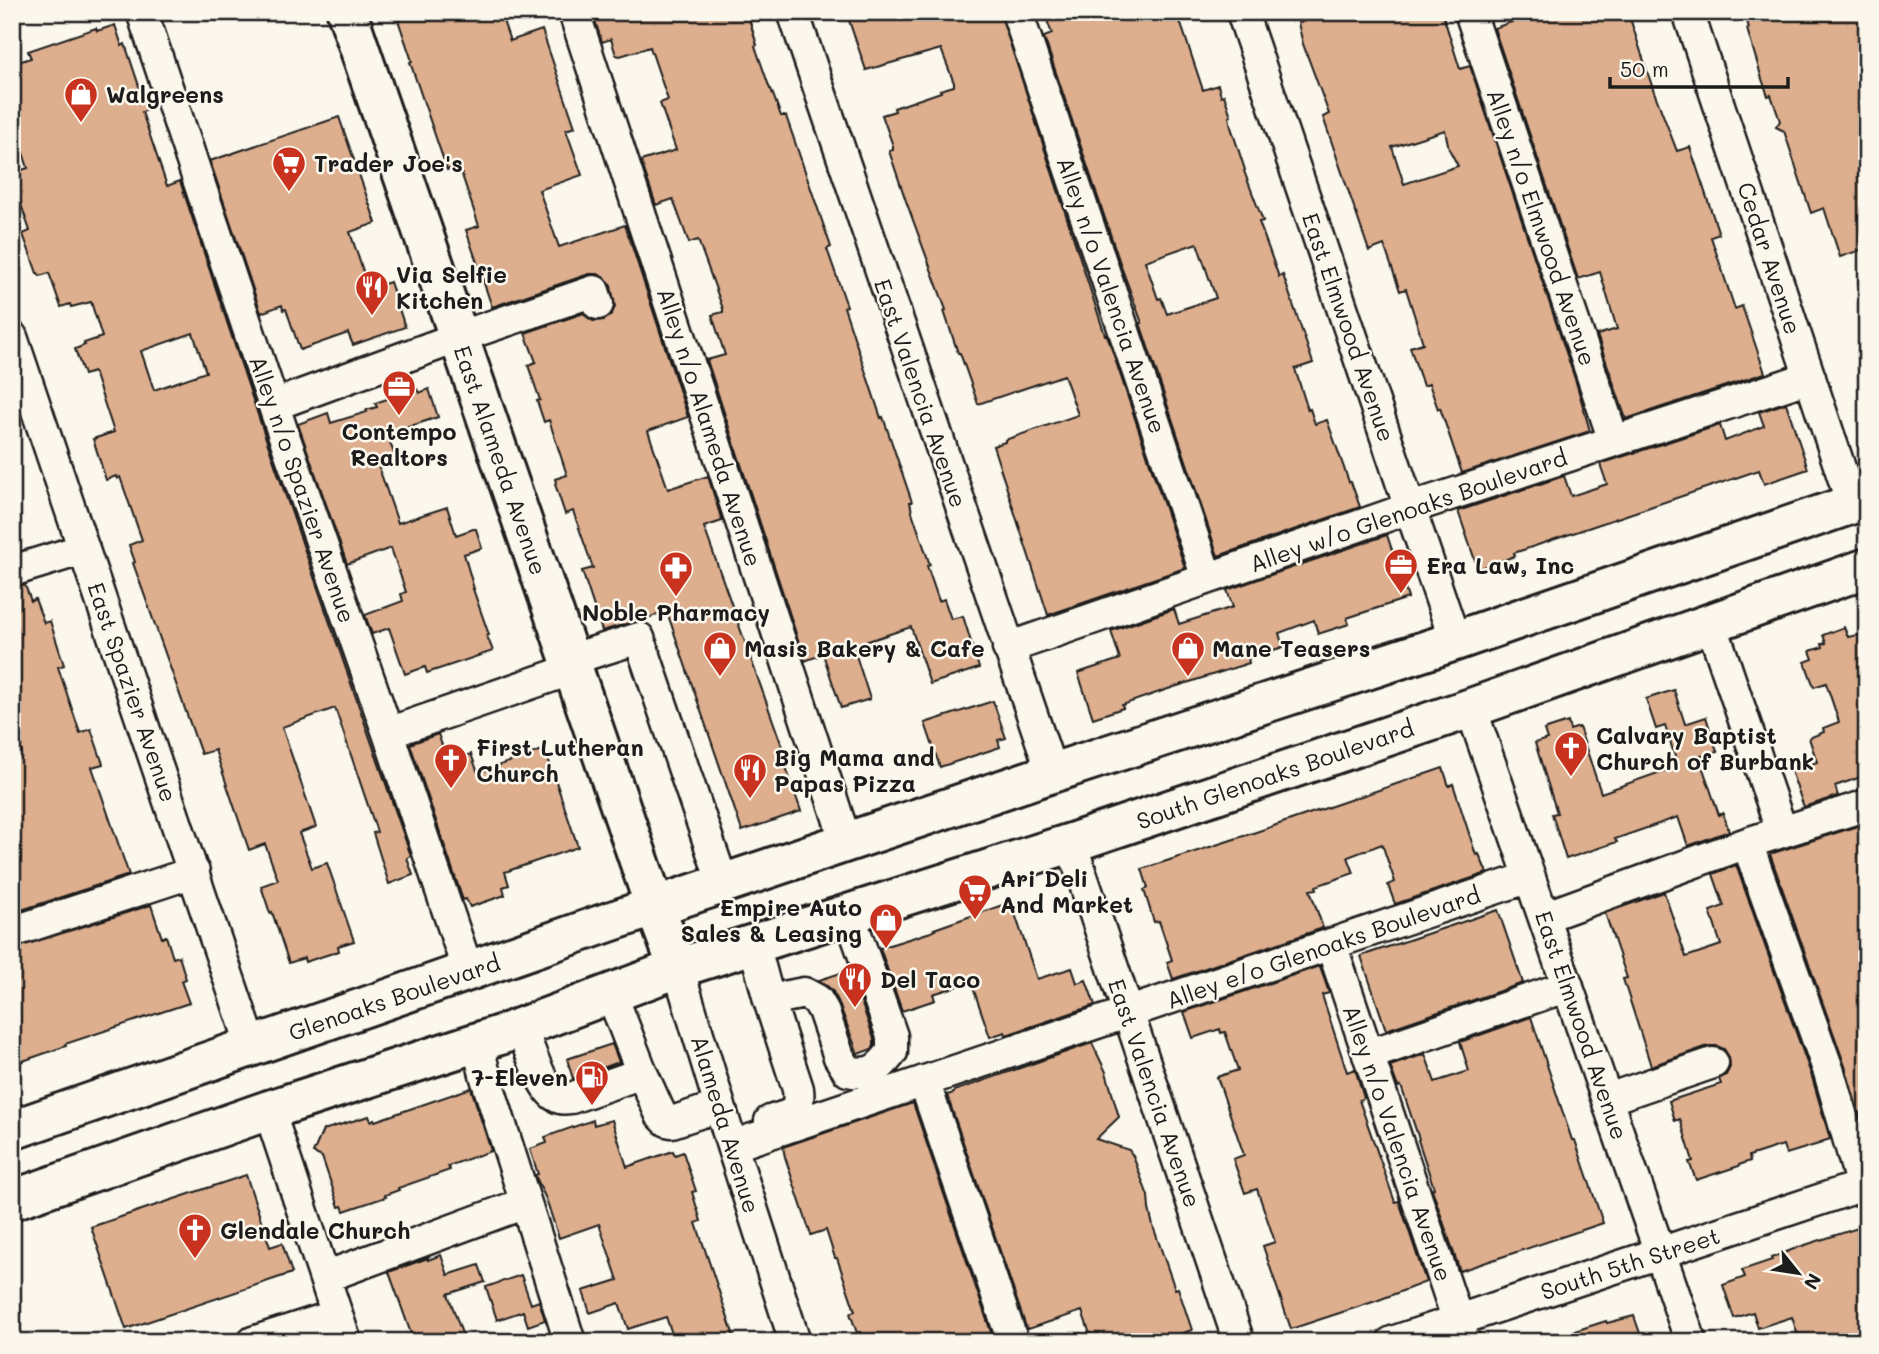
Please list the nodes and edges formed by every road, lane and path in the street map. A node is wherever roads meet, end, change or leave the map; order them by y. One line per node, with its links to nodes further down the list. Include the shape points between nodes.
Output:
1 (347, 12): 11 (main road, East Alameda Avenue)
2 (574, 12): 31 (street, Alley n/o Alameda Avenue)
3 (793, 12): 24 (street, East Valencia Avenue)
4 (1017, 12): 21 (street, Alley n/o Valencia Avenue)
5 (1242, 12): 17 (street, East Elmwood Avenue)
6 (1470, 12): 15 (street, Alley n/o Elmwood Avenue)
7 (1688, 12): 12 (street, Cedar Avenue)
8 (145, 13): 14 (street, Alley n/o Spazier Avenue)
9 (598, 304): 11 (street, via 594,291)
10 (12, 337): 13 (street, East Spazier Avenue)
11 (459, 337): 14 (street); 25 (main road, East Alameda Avenue)
12 (1810, 377): 15 (street, Alley w/o Glenoaks Boulevard); 16 (street, Cedar Avenue)
13 (22, 394): 18 (street, East Spazier Avenue)
14 (274, 405): 27 (street, Alley n/o Spazier Avenue)
15 (1614, 441): 17 (street, Alley w/o Glenoaks Boulevard)
16 (1859, 501): 23 (main road)
17 (1410, 508): 21 (street, Alley w/o Glenoaks Boulevard); 23 (street, East Elmwood Avenue)
18 (84, 550): 20 (street); 34 (street, East Spazier Avenue)
19 (1867, 568): 22 (main road, South Glenoaks Boulevard)
20 (12, 570)
21 (1207, 578): 24 (street, Alley w/o Glenoaks Boulevard)
22 (1711, 623): 26 (main road, South Glenoaks Boulevard); 30 (street)
23 (1455, 641): 28 (main road)
24 (1008, 648): 28 (street, East Valencia Avenue)
25 (571, 665): 27 (street); 36 (street, via 639,638); 37 (main road, East Alameda Avenue)
26 (1471, 708): 33 (main road, South Glenoaks Boulevard); 35 (street, East Elmwood Avenue)
27 (388, 733): 44 (street, Alley n/o Spazier Avenue)
28 (1052, 773): 31 (main road)
29 (1867, 805): 30 (street)
30 (1782, 832): 32 (street)
31 (846, 842): 36 (main road, Glenoaks Boulevard)
32 (1747, 843): 39 (street); 61 (street)
33 (1071, 844): 38 (main road, South Glenoaks Boulevard); 48 (street, East Valencia Avenue)
34 (194, 872): 40 (street); 51 (street, East Spazier Avenue)
35 (1530, 877): 39 (street, East Elmwood Avenue); 42 (street, Alley e/o Glenoaks Boulevard)
36 (723, 884): 37 (main road, Glenoaks Boulevard)
37 (654, 907): 43 (main road, Alameda Avenue); 44 (main road, Glenoaks Boulevard)
38 (849, 914): 41 (main road, South Glenoaks Boulevard); 47 (street, via 892,1036 892,1052 881,1066 863,1074 848,1071 817,1000 804,993)
39 (1544, 917): 45 (street, East Elmwood Avenue)
40 (12, 932)
41 (754, 944): 43 (main road, South Glenoaks Boulevard); 47 (street)
42 (1331, 944): 48 (street, Alley e/o Glenoaks Boulevard); 52 (street, Alley n/o Valencia Avenue)
43 (678, 968): 46 (main road); 57 (street, Alameda Avenue)
44 (468, 971): 51 (main road, Glenoaks Boulevard)
45 (1568, 986): 52 (street); 56 (street, East Elmwood Avenue)
46 (611, 993): 49 (main road); 54 (street)
47 (769, 1000): 60 (street, via 800,1103 793,1113)
48 (1128, 1013): 55 (street, Alley e/o Glenoaks Boulevard); 72 (street, East Valencia Avenue)
49 (521, 1027): 50 (main road); 54 (street, via 545,1085 562,1099)
50 (477, 1043): 58 (main road); 63 (street)
51 (252, 1047): 59 (main road, Glenoaks Boulevard)
52 (1368, 1055): 67 (street, Alley n/o Valencia Avenue)
53 (1713, 1063): 56 (street)
54 (642, 1073): 57 (street, via 667,1121)
55 (920, 1082): 60 (street, Alley e/o Glenoaks Boulevard); 71 (street)
56 (1608, 1099): 64 (street, East Elmwood Avenue)
57 (720, 1106): 60 (street, Alameda Avenue)
58 (269, 1110): 62 (main road); 65 (street)
59 (12, 1130)
60 (730, 1141): 70 (street, Alameda Avenue)
61 (1864, 1185): 64 (street, South 5th Street)
62 (12, 1200)
63 (525, 1203): 65 (street); 69 (street)
64 (1661, 1252): 67 (street, South 5th Street); 74 (street, East Elmwood Avenue)
65 (325, 1278): 66 (street)
66 (342, 1328): 68 (street)
67 (1461, 1331): 73 (street, South 5th Street)
68 (253, 1342)
69 (570, 1342)
70 (795, 1342)
71 (1013, 1342)
72 (1239, 1342)
73 (1392, 1342)
74 (1691, 1342)

